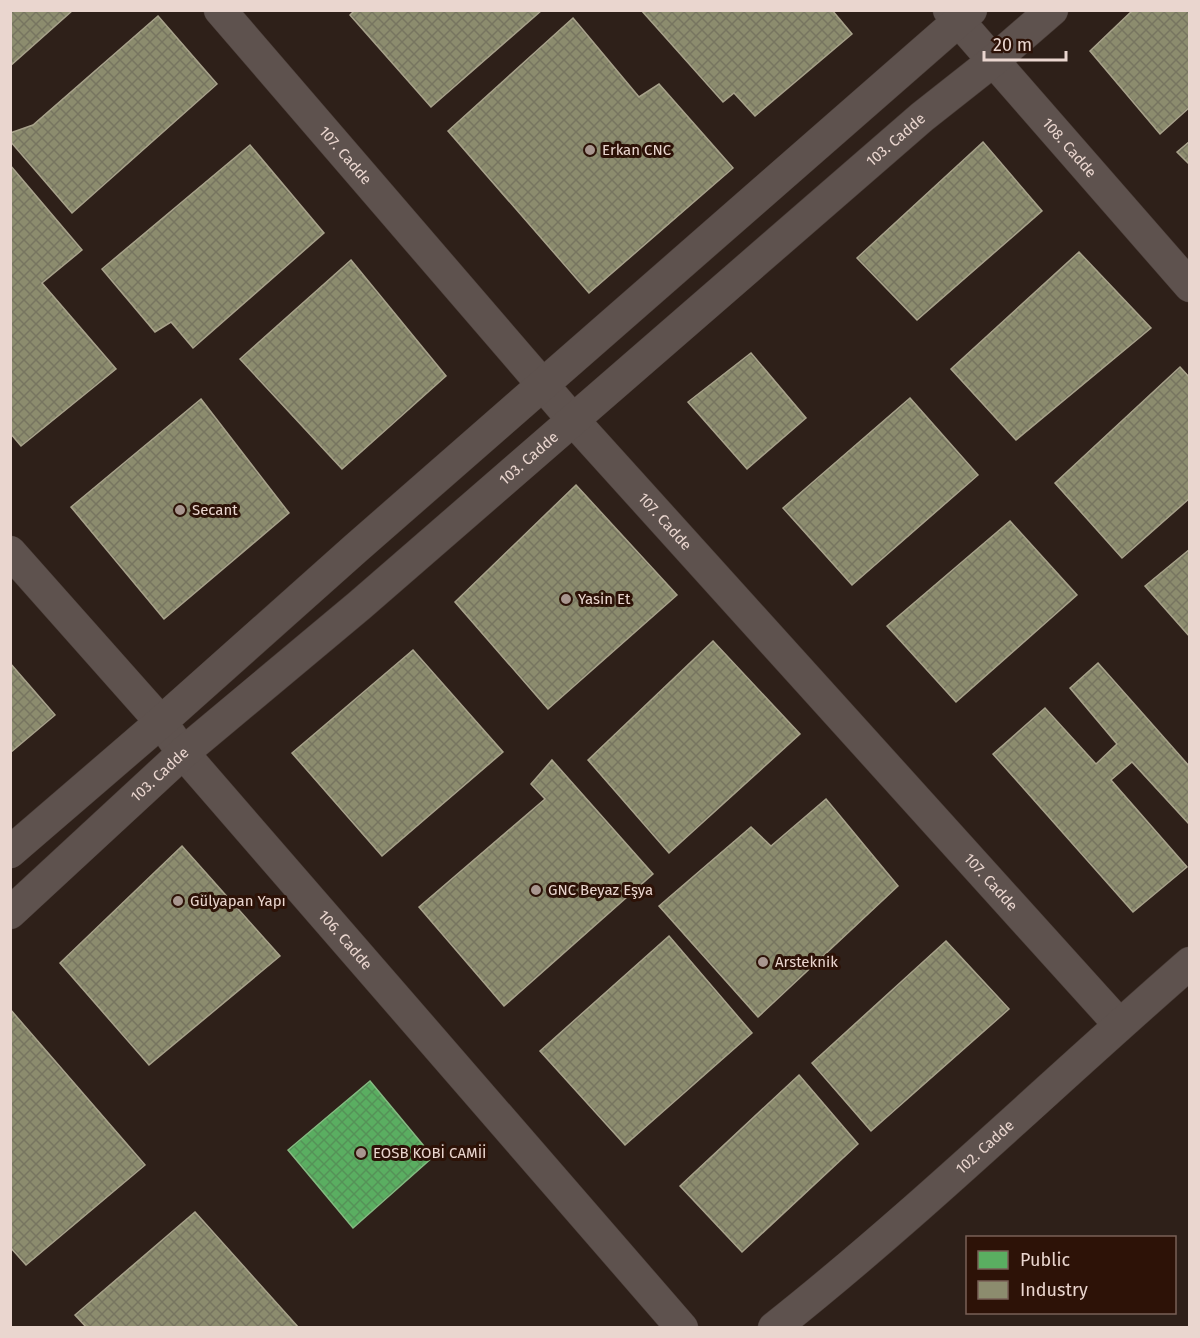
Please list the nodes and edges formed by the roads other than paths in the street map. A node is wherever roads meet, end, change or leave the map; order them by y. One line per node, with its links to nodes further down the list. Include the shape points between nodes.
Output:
1 (220, 10): 6 (street, 107. Cadde)
2 (1052, 10): 4 (street, 103. Cadde)
3 (959, 14): 4 (street, 108. Cadde); 6 (street)
4 (993, 61): 5 (street, 108. Cadde); 7 (street, 103. Cadde, via 922,117)
5 (1190, 286)
6 (543, 385): 7 (street, 107. Cadde); 9 (street)
7 (573, 420): 10 (street, 103. Cadde); 14 (street, 107. Cadde)
8 (10, 552): 9 (street, 106. Cadde)
9 (161, 722): 10 (street, 106. Cadde); 11 (street)
10 (183, 753): 12 (street, 103. Cadde); 15 (street, 106. Cadde)
11 (10, 852)
12 (10, 913)
13 (1190, 963): 14 (street, 102. Cadde)
14 (1119, 1024): 16 (street, 102. Cadde, via 931,1195)
15 (682, 1328)
16 (774, 1328)

